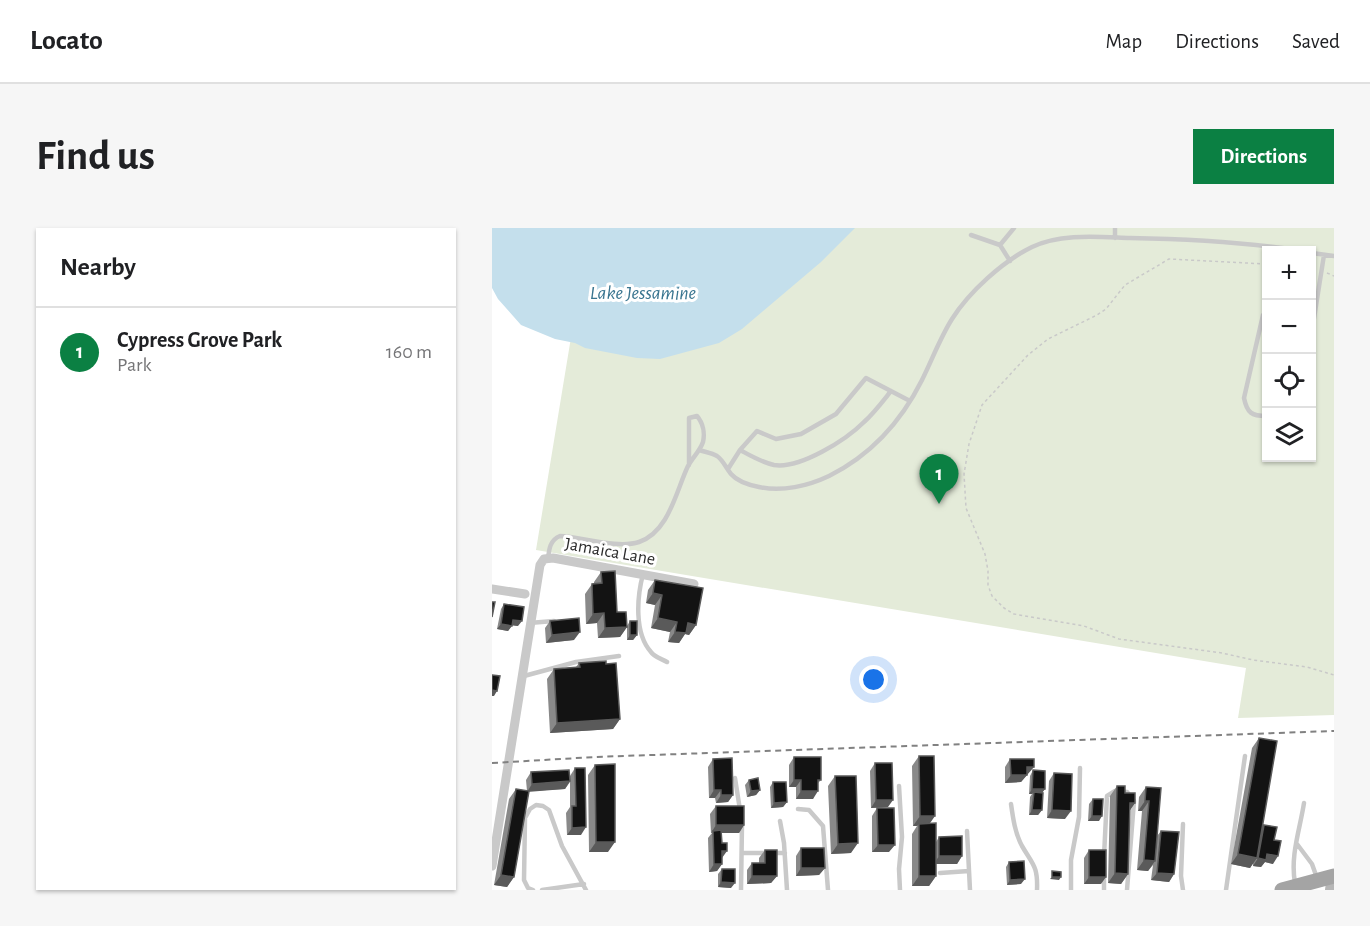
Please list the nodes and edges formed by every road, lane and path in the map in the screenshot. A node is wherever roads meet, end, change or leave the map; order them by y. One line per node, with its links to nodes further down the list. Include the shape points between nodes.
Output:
1 (1014, 228): 5 (lane)
2 (1115, 228): 4 (lane)
3 (971, 235): 5 (lane)
4 (1115, 238): 6 (lane); 10 (lane, via 1045,242)
5 (1000, 245): 10 (lane)
6 (1263, 246)
7 (1316, 254): 8 (lane)
8 (1324, 255): 9 (lane); 12 (lane)
9 (1334, 256)
10 (1010, 261): 15 (lane, via 988,277 951,319)
11 (1262, 264): 30 (path, via 1169,260 1156,265 1125,285 1098,315 1048,339 1028,355 982,405 964,474 966,508 985,554 992,596 1014,614 1084,626 1119,639 1307,667)
12 (1316, 300)
13 (1262, 320): 16 (lane, via 1245,398 1246,410)
14 (891, 391): 15 (lane); 18 (lane, via 848,436 798,462 777,465); 18 (lane, via 866,378 836,414 801,434 776,439 757,431)
15 (910, 401): 20 (lane, via 897,421 862,456 821,479 786,489 769,489 743,482)
16 (1262, 415)
17 (699, 450): 19 (lane); 19 (lane, via 704,440 702,421 697,416 689,418); 20 (lane, via 717,456)
18 (741, 450): 20 (lane)
19 (689, 465): 21 (lane, via 670,510 652,534 630,543 560,536 551,543)
20 (728, 469)
21 (548, 559): 22 (street, Jamaica Lane); 27 (street, Jamaica Lane, via 540,565)
22 (643, 574): 23 (street, Jamaica Lane); 29 (lane, via 638,618 644,641 651,653)
23 (694, 584)
24 (492, 589): 25 (street)
25 (525, 594)
26 (560, 620): 27 (lane)
27 (530, 623): 31 (street, Jamaica Lane)
28 (619, 656): 31 (lane)
29 (667, 662)
30 (1334, 675)
31 (521, 676): 48 (street, Jamaica Lane)
32 (1245, 756): 69 (lane)
33 (1080, 768): 65 (lane)
34 (735, 778): 39 (lane)
35 (899, 786): 62 (lane)
36 (1304, 802): 44 (lane)
37 (1011, 804): 64 (lane, via 1015,828 1036,867)
38 (798, 809): 61 (lane, via 809,810 823,826)
39 (740, 812)
40 (741, 821): 45 (lane)
41 (780, 821): 46 (lane)
42 (1183, 824): 68 (lane)
43 (967, 831): 49 (lane)
44 (1298, 844): 53 (lane); 55 (lane)
45 (742, 853): 46 (lane); 59 (lane)
46 (785, 853): 60 (lane)
47 (1104, 860): 67 (lane, via 1107,796 1115,791 1127,792 1134,801)
48 (492, 866)
49 (969, 871): 51 (lane); 63 (lane)
50 (1104, 871): 66 (lane)
51 (940, 873)
52 (1334, 876): 53 (main road); 70 (street)
53 (1318, 881): 55 (main road)
54 (584, 884): 56 (lane, via 562,846 549,810 536,805 525,818 523,863 524,880); 57 (lane); 58 (lane)
55 (1287, 889)
56 (533, 890)
57 (542, 890)
58 (586, 890)
59 (741, 890)
60 (787, 890)
61 (828, 890)
62 (900, 890)
63 (970, 890)
64 (1037, 890)
65 (1071, 890)
66 (1104, 890)
67 (1127, 890)
68 (1183, 890)
69 (1226, 890)
70 (1332, 890)

